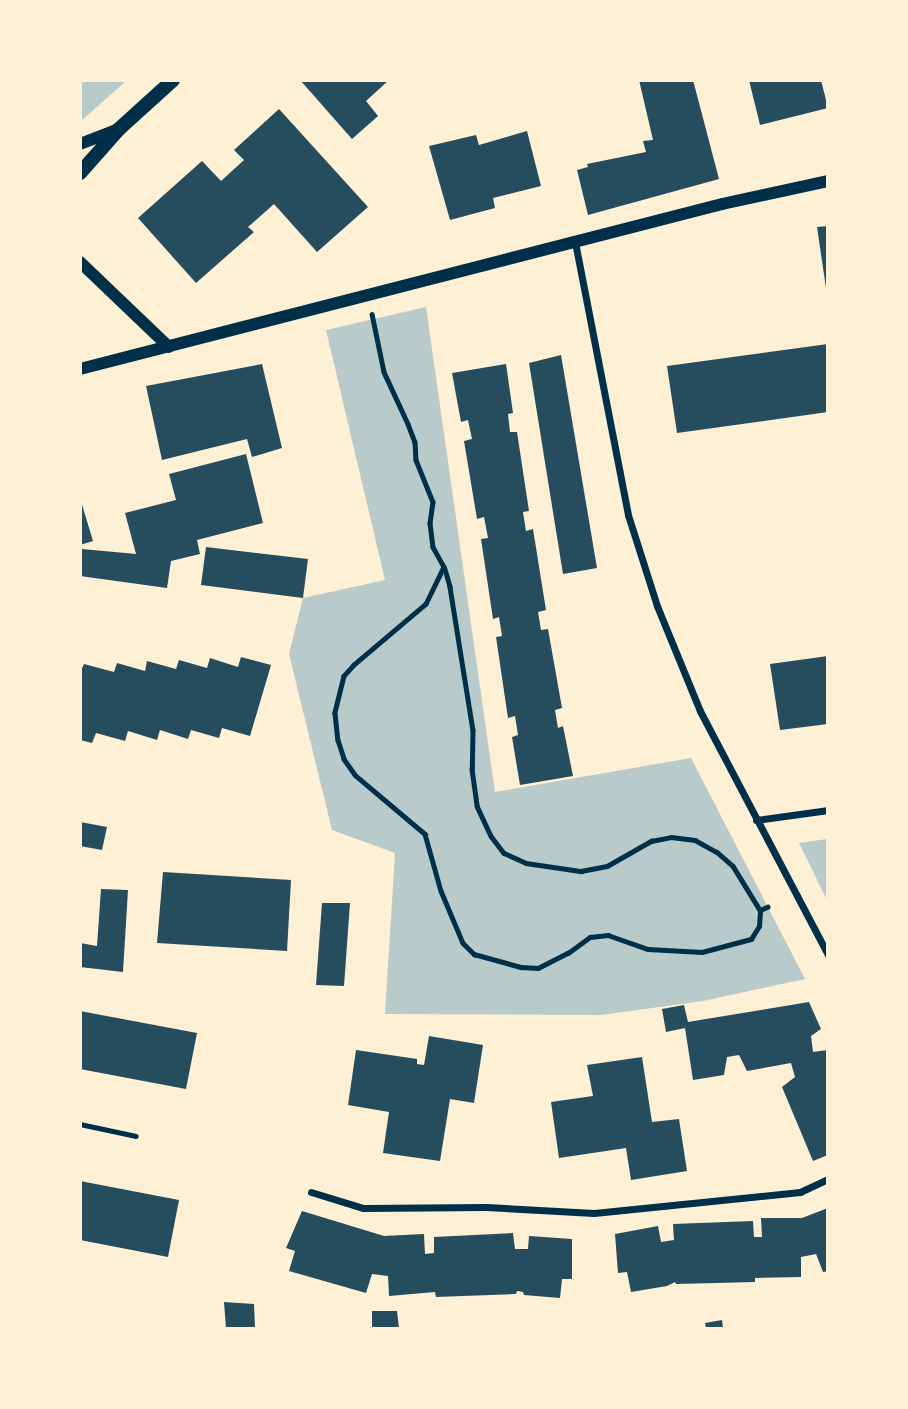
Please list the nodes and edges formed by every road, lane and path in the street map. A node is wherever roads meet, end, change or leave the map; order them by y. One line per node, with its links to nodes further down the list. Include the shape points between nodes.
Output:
1 (173, 80): 2 (main road)
2 (119, 129): 3 (street); 4 (main road)
3 (80, 144)
4 (80, 173)
5 (828, 181): 6 (street)
6 (575, 242): 8 (street); 13 (street, via 639,555 675,655)
7 (80, 262): 9 (street)
8 (367, 296): 9 (street); 11 (path, via 384,372 415,442 416,460 433,502 433,547)
9 (169, 347): 10 (street)
10 (80, 369)
11 (444, 567): 15 (path, via 473,730 477,806 504,853 526,863 581,871 607,866 651,841 671,837 695,840 733,866); 15 (path, via 426,604 344,677 335,713 344,758 355,775 425,834 441,891 463,943 474,954 538,968 590,937 607,935 648,949 702,952 751,939 760,926)
12 (828, 810): 13 (street)
13 (756, 820): 16 (street)
14 (767, 907): 15 (path)
15 (760, 910)
16 (828, 955)
17 (80, 1124): 18 (path)
18 (136, 1136)
19 (828, 1179): 20 (street, via 800,1192 594,1213 486,1206 363,1208)
20 (311, 1192)

